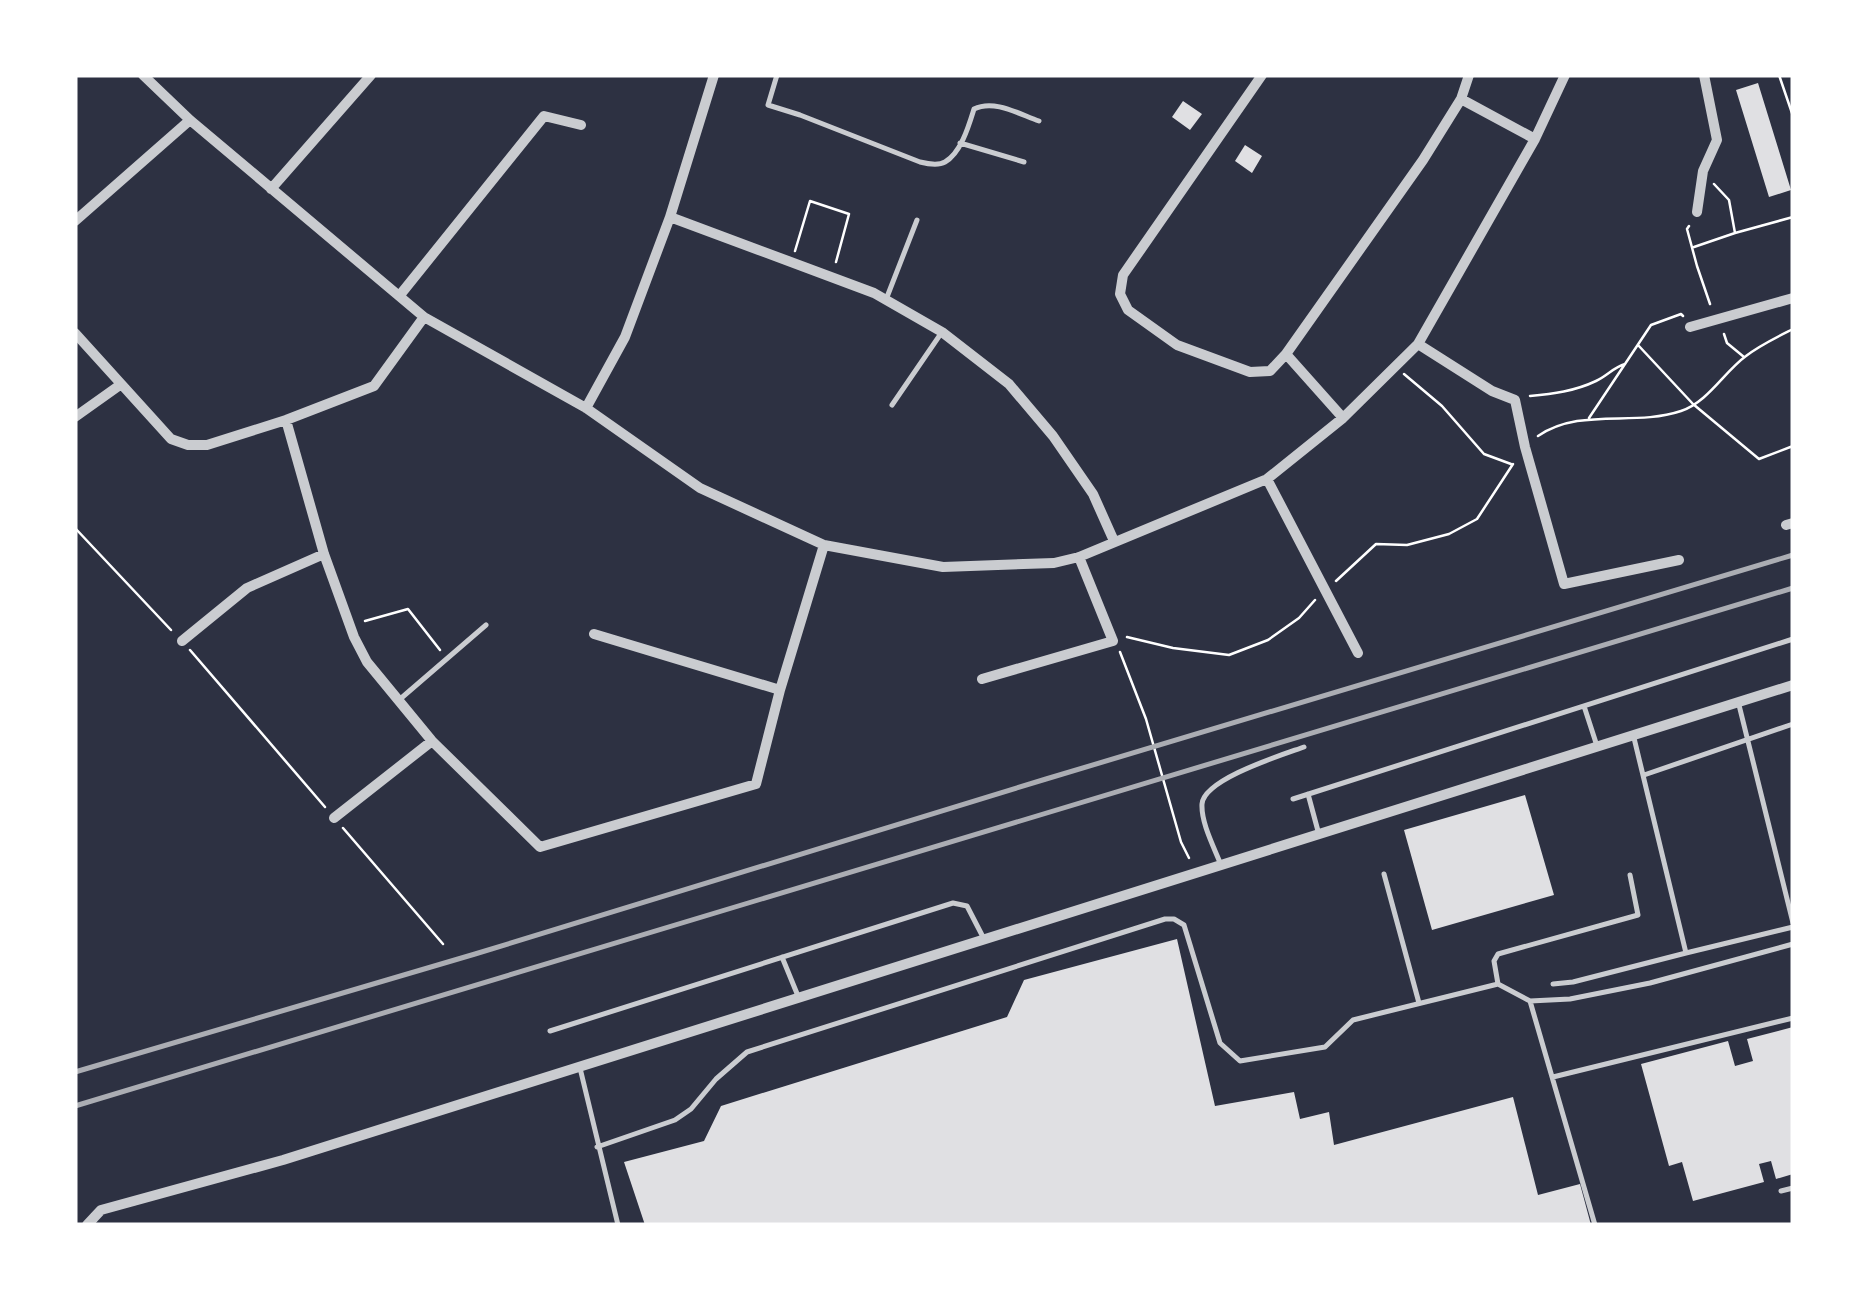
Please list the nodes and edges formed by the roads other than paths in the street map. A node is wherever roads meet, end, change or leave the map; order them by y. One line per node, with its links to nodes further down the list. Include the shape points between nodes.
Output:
1 (143, 75): 10 (street)
2 (714, 75): 18 (street)
3 (777, 75): 14 (lane, via 768,104 920,162 943,164)
4 (1262, 75): 29 (street, via 1123,275 1120,294 1128,310 1177,345 1250,372 1270,371)
5 (1469, 75): 9 (street)
6 (1565, 75): 13 (street)
7 (1704, 75): 17 (street, via 1717,140)
8 (368, 76): 16 (street)
9 (1460, 98): 13 (street); 29 (street)
10 (190, 120): 16 (street); 20 (street)
11 (1039, 122): 14 (lane, via 984,104 974,109)
12 (581, 125): 21 (street, via 544,116)
13 (1535, 139): 28 (street)
14 (960, 143): 15 (lane)
15 (1024, 162)
16 (271, 189): 21 (street)
17 (1697, 212)
18 (670, 217): 23 (street); 32 (street, via 625,337)
19 (917, 220): 23 (lane)
20 (75, 221)
21 (400, 295): 24 (street)
22 (1793, 298): 25 (street)
23 (886, 300): 26 (street)
24 (424, 317): 32 (street); 35 (street, via 374,386)
25 (1690, 326)
26 (942, 332): 31 (lane); 37 (street, via 1010,384 1053,436 1093,494)
27 (75, 333): 30 (street)
28 (1418, 344): 34 (street); 41 (street, via 1515,400 1564,584)
29 (1286, 354): 34 (street)
30 (120, 385): 33 (street); 35 (street, via 172,439 188,445)
31 (892, 405)
32 (586, 408): 38 (street, via 700,488)
33 (75, 418)
34 (1344, 418): 36 (street)
35 (286, 420): 39 (street)
36 (1268, 479): 37 (street); 46 (street)
37 (1114, 542): 40 (street)
38 (824, 545): 40 (street, via 943,567); 49 (street)
39 (324, 554): 45 (street, via 247,588); 50 (street, via 368,662)
40 (1079, 557): 47 (street, via 1113,641)
41 (1678, 560)
42 (486, 625): 50 (lane)
43 (594, 634): 49 (street)
44 (1793, 639): 52 (lane)
45 (182, 641)
46 (1358, 653)
47 (982, 680)
48 (1793, 685): 51 (street)
49 (780, 690): 56 (street, via 756,784 540,847)
50 (399, 700): 56 (street)
51 (1738, 702): 54 (street); 55 (lane)
52 (1584, 706): 57 (lane); 60 (lane)
53 (1793, 724): 55 (lane)
54 (1633, 735): 57 (street); 59 (lane)
55 (1749, 739): 59 (lane); 67 (lane)
56 (432, 741): 62 (street)
57 (1597, 746): 63 (street)
58 (1304, 747): 64 (lane, via 1205,793 1206,826)
59 (1644, 775): 70 (lane)
60 (1308, 794): 61 (lane); 63 (lane)
61 (1294, 798)
62 (334, 818)
63 (1319, 834): 64 (street)
64 (1221, 865): 68 (street)
65 (1384, 874): 76 (lane)
66 (1630, 875): 72 (lane, via 1638,915 1498,954)
67 (1793, 926): 70 (lane)
68 (984, 940): 71 (lane, via 967,906 953,903); 74 (street)
69 (1793, 944): 75 (lane, via 1570,1000)
70 (1686, 953): 73 (lane)
71 (782, 957): 74 (lane); 78 (lane)
72 (1498, 984): 75 (lane); 76 (lane)
73 (1553, 984)
74 (799, 998): 79 (street)
75 (1530, 1001): 80 (lane)
76 (1419, 1003): 81 (lane, via 1353,1020 1325,1047 1240,1061 1220,1043 1184,925 1165,919 747,1052 675,1120)
77 (1793, 1018): 80 (lane)
78 (550, 1030)
79 (580, 1067): 81 (lane); 84 (street, via 101,1210)
80 (1553, 1077): 86 (lane)
81 (597, 1146): 85 (lane)
82 (1793, 1188): 83 (lane)
83 (1781, 1191)
84 (87, 1225)
85 (618, 1225)
86 (1595, 1225)

